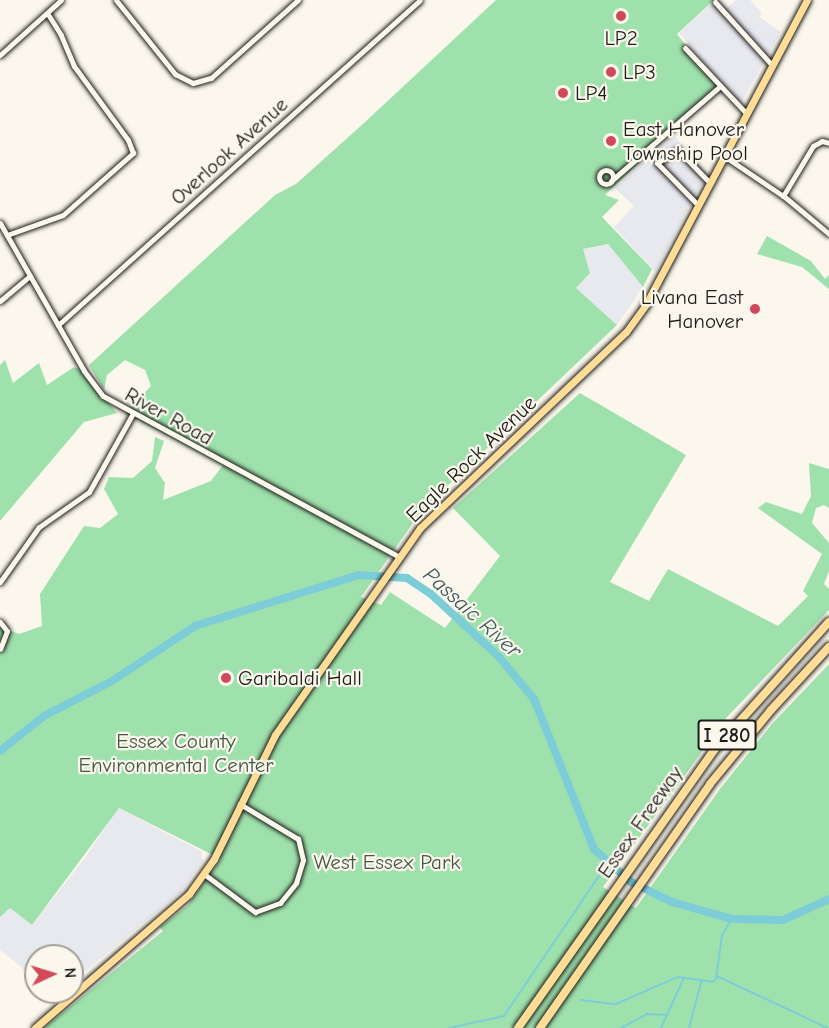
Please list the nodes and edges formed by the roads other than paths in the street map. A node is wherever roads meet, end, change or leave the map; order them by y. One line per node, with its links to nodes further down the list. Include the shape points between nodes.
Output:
1 (61, 0): 7 (street)
2 (116, 0): 3 (street, via 175,74 193,83 211,78)
3 (298, 0)
4 (420, 0): 24 (street, Overlook Avenue)
5 (807, 0): 10 (main road, Eagle Rock Avenue)
6 (715, 3): 10 (street)
7 (47, 13): 9 (street); 21 (street, via 84,83 128,140 133,153 63,215)
8 (685, 48): 11 (street)
9 (0, 55)
10 (772, 65): 12 (main road, Eagle Rock Avenue)
11 (719, 87): 12 (street); 15 (street)
12 (746, 113): 14 (main road, Eagle Rock Avenue)
13 (829, 144): 17 (street, via 822,141 813,146)
14 (724, 156): 16 (main road, Eagle Rock Avenue); 17 (street)
15 (611, 182)
16 (710, 183): 18 (main road, Eagle Rock Avenue); 18 (street, via 678,150 657,163)
17 (783, 196): 20 (street)
18 (698, 205): 26 (main road, Eagle Rock Avenue, via 646,304 626,332 442,504)
19 (0, 223): 21 (street, River Road)
20 (829, 234)
21 (7, 236): 22 (street, River Road)
22 (30, 276): 23 (street); 24 (street, River Road)
23 (0, 302)
24 (58, 325): 25 (street, River Road, via 96,389)
25 (132, 415): 26 (street, River Road); 27 (street, via 89,492 39,527)
26 (401, 554): 32 (main road, Eagle Rock Avenue, via 275,735)
27 (0, 582)
28 (0, 622): 31 (street, via 7,631)
29 (829, 622): 35 (highway, Essex Freeway / I 280, via 737,722 636,857)
30 (829, 647): 36 (highway, Essex Freeway / I 280, via 737,750)
31 (0, 649)
32 (240, 804): 33 (main road, Eagle Rock Avenue); 33 (street, via 298,839 303,860 296,883 280,903 255,912)
33 (204, 874): 34 (main road, Eagle Rock Avenue, via 176,908)
34 (35, 1028)
35 (518, 1028)
36 (540, 1028)

